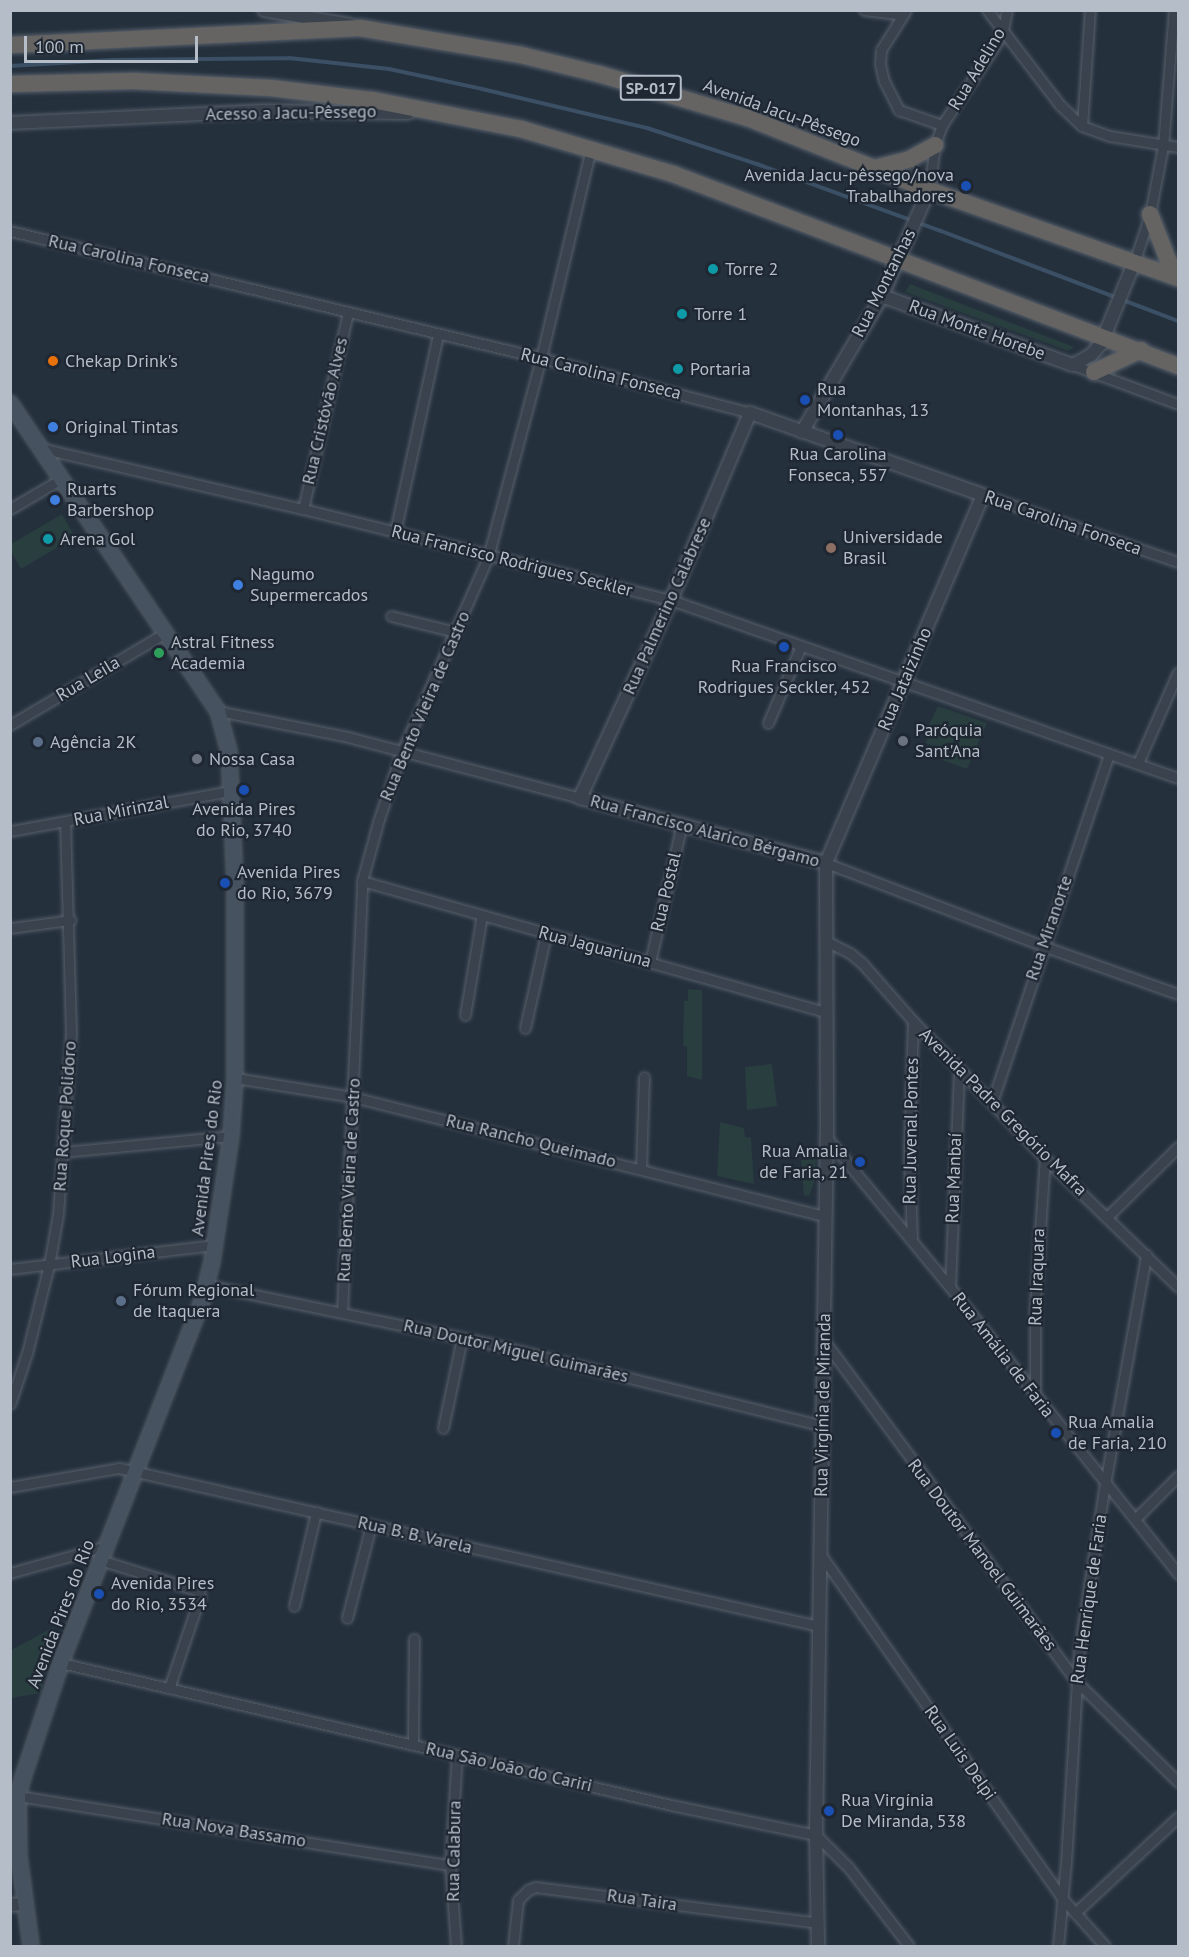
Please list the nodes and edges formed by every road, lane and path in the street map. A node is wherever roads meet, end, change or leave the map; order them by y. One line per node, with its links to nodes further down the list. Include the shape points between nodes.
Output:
1 (264, 10): 8 (street, Avenida Jacu-Pêssego)
2 (864, 10): 7 (street)
3 (987, 10): 9 (street)
4 (1007, 10): 9 (street, Rua Adelino)
5 (1090, 10): 16 (street)
6 (1174, 10): 11 (street)
7 (905, 13): 15 (street, via 881,50 884,81 899,110)
8 (360, 28): 10 (highway, SP-017); 21 (highway, Avenida Jacu-Pêssego / SP-017, via 489,49 599,74 748,118)
9 (1003, 30): 15 (street, Rua Adelino); 16 (street, via 1060,105)
10 (10, 45)
11 (1174, 60): 18 (street)
12 (10, 84): 13 (highway, via 212,83 372,100)
13 (447, 114): 14 (street, Acesso a Jacu-Pêssego, via 265,111); 20 (highway)
14 (10, 123)
15 (942, 125): 17 (street, Rua Montanhas)
16 (1082, 126): 18 (street)
17 (935, 145): 21 (highway, via 910,159); 22 (street, Rua Montanhas)
18 (1163, 146): 19 (street); 23 (street)
19 (1179, 147)
20 (591, 148): 25 (highway); 33 (street, Rua Bento Vieira de Castro)
21 (875, 168): 22 (highway, Avenida Jacu-Pêssego / SP-017)
22 (927, 193): 25 (street, Rua Montanhas); 26 (highway, Avenida Jacu-Pêssego / SP-017)
23 (1150, 214): 26 (street); 27 (highway)
24 (10, 231): 29 (street, Rua Carolina Fonseca)
25 (902, 254): 28 (street, Rua Montanhas); 30 (highway)
26 (1132, 269): 27 (highway, Avenida Jacu-Pêssego / SP-017); 30 (street)
27 (1179, 278)
28 (882, 296): 34 (street, Rua Monte Horebe); 40 (street, Rua Montanhas)
29 (348, 313): 31 (street, Rua Carolina Fonseca); 44 (street, Rua Cristóvão Alves)
30 (1107, 331): 32 (highway); 34 (street, via 1091,355)
31 (438, 334): 33 (street, Rua Carolina Fonseca); 46 (street)
32 (1141, 350): 35 (highway); 36 (highway)
33 (541, 358): 39 (street, Rua Carolina Fonseca); 47 (street, Rua Bento Vieira de Castro)
34 (1073, 365): 36 (street, Rua Monte Horebe)
35 (1179, 366)
36 (1094, 372): 38 (street, Rua Monte Horebe)
37 (10, 403): 41 (main road, Avenida Pires do Rio)
38 (1179, 404)
39 (750, 413): 40 (street, Rua Carolina Fonseca); 49 (street, Rua Palmerino Calabrese)
40 (802, 432): 43 (street, Rua Carolina Fonseca)
41 (40, 448): 42 (main road, Avenida Pires do Rio); 44 (street, Rua Francisco Rodrigues Seckler)
42 (61, 479): 45 (street); 52 (main road, Avenida Pires do Rio)
43 (983, 495): 48 (street, Rua Carolina Fonseca); 55 (street, Rua Jataizinho)
44 (303, 508): 46 (street, Rua Francisco Rodrigues Seckler)
45 (10, 509)
46 (395, 532): 47 (street, Rua Francisco Rodrigues Seckler)
47 (488, 557): 49 (street, Rua Francisco Rodrigues Seckler); 51 (street, Rua Bento Vieira de Castro)
48 (1179, 562)
49 (671, 600): 53 (street, Rua Francisco Rodrigues Seckler); 64 (street, Rua Palmerino Calabrese)
50 (391, 616): 51 (street)
51 (454, 632): 59 (street, Rua Bento Vieira de Castro)
52 (165, 633): 56 (main road, Avenida Pires do Rio); 58 (street, Rua Leila)
53 (801, 646): 55 (street, Rua Francisco Rodrigues Seckler); 57 (street)
54 (1179, 672): 61 (street)
55 (904, 682): 60 (street, Rua Francisco Rodrigues Seckler); 68 (street, Rua Jataizinho)
56 (218, 711): 59 (street, Rua Francisco Alarico Bérgamo, via 265,718); 63 (main road, Avenida Pires do Rio, via 227,739)
57 (768, 723)
58 (10, 725)
59 (402, 751): 64 (street, Rua Francisco Alarico Bérgamo); 69 (street, Rua Bento Vieira de Castro)
60 (1109, 754): 61 (street, Rua Francisco Rodrigues Seckler); 75 (street, Rua Miranorte)
61 (1138, 764): 62 (street, Rua Francisco Rodrigues Seckler)
62 (1179, 778)
63 (231, 791): 65 (street, Rua Mirinzal); 84 (main road, Avenida Pires do Rio, via 235,881)
64 (580, 798): 66 (street, Rua Francisco Alarico Bérgamo)
65 (65, 822): 67 (street, Rua Mirinzal); 71 (street, Rua Roque Polidoro)
66 (682, 823): 68 (street, Rua Francisco Alarico Bérgamo); 76 (street, Rua Postal)
67 (10, 831)
68 (826, 863): 74 (street, Rua Virgínia de Miranda); 75 (street, Rua Francisco Alarico Bérgamo)
69 (362, 881): 70 (street, Rua Jaguariuna); 85 (street, Rua Bento Vieira de Castro)
70 (482, 915): 73 (street, Rua Jaguariuna); 79 (street)
71 (70, 920): 72 (street); 90 (street, Rua Roque Polidoro, via 71,1034)
72 (10, 928)
73 (546, 934): 76 (street, Rua Jaguariuna); 81 (street)
74 (826, 941): 78 (street, Rua Virgínia de Miranda); 80 (street, Avenida Padre Gregório Mafra, via 862,963)
75 (1043, 946): 77 (street, Rua Francisco Alarico Bérgamo); 86 (street, Rua Miranorte)
76 (650, 962): 78 (street, Rua Jaguariuna)
77 (1179, 994)
78 (827, 1013): 88 (street, Rua Virgínia de Miranda)
79 (465, 1014)
80 (913, 1021): 82 (street, Avenida Padre Gregório Mafra); 95 (street, Rua Juvenal Pontes, via 909,1153)
81 (525, 1028)
82 (959, 1070): 86 (street, Avenida Padre Gregório Mafra); 101 (street, Rua Manbaí)
83 (644, 1077): 92 (street)
84 (234, 1078): 85 (street, Rua Rancho Queimado); 87 (main road, Avenida Pires do Rio)
85 (353, 1097): 92 (street, Rua Rancho Queimado); 103 (street, Rua Bento Vieira de Castro)
86 (992, 1102): 91 (street, Avenida Padre Gregório Mafra)
87 (231, 1136): 90 (street); 96 (main road, Avenida Pires do Rio)
88 (827, 1138): 93 (street, Rua Virgínia de Miranda); 95 (street, Rua Amália de Faria)
89 (1179, 1147): 94 (street)
90 (62, 1152): 98 (street, Rua Roque Polidoro, via 58,1214)
91 (1045, 1158): 94 (street, Avenida Padre Gregório Mafra); 106 (street, Rua Iraquara, via 1035,1307)
92 (641, 1168): 93 (street, Rua Rancho Queimado)
93 (825, 1216): 105 (street, Rua Virgínia de Miranda)
94 (1107, 1216): 97 (street, Avenida Padre Gregório Mafra)
95 (912, 1240): 101 (street, Rua Amália de Faria)
96 (215, 1245): 98 (street, Rua Logina); 100 (main road, Avenida Pires do Rio)
97 (1146, 1255): 102 (street, Avenida Padre Gregório Mafra); 112 (street, Rua Henrique de Faria)
98 (49, 1266): 99 (street, Rua Logina); 107 (street, Rua Roque Polidoro)
99 (10, 1269)
100 (207, 1285): 103 (street, Rua Doutor Miguel Guimarães); 110 (main road, Avenida Pires do Rio)
101 (950, 1287): 106 (street, Rua Amália de Faria)
102 (1179, 1287)
103 (342, 1313): 104 (street, Rua Doutor Miguel Guimarães)
104 (462, 1338): 108 (street, Rua Doutor Miguel Guimarães); 109 (street)
105 (825, 1342): 108 (street, Rua Virgínia de Miranda); 127 (street, Rua Doutor Manoel Guimarães)
106 (1035, 1396): 112 (street, Rua Amália de Faria)
107 (10, 1404)
108 (823, 1426): 118 (street, Rua Virgínia de Miranda)
109 (443, 1428)
110 (136, 1471): 113 (street, Rua B. B. Varela, via 107,1468); 114 (street, Rua B. B. Varela); 117 (main road, Avenida Pires do Rio)
111 (1179, 1476): 115 (street)
112 (1105, 1484): 115 (street, Rua Amália de Faria); 127 (street, Rua Henrique de Faria)
113 (10, 1487)
114 (316, 1512): 116 (street, Rua B. B. Varela); 122 (street)
115 (1135, 1519): 121 (street, Rua Amália de Faria)
116 (371, 1525): 123 (street); 124 (street, Rua B. B. Varela)
117 (106, 1546): 119 (main road, Avenida Pires do Rio); 120 (street)
118 (821, 1555): 124 (street, Rua Virgínia de Miranda); 136 (street, Rua Luis Delpi)
119 (100, 1560): 126 (main road, Avenida Pires do Rio); 128 (street, via 199,1590)
120 (10, 1573)
121 (1179, 1574)
122 (294, 1606)
123 (347, 1618)
124 (819, 1626): 134 (street, Rua Virgínia de Miranda)
125 (414, 1639): 129 (street)
126 (61, 1663): 128 (street, Rua São João do Cariri); 132 (main road, Avenida Pires do Rio)
127 (1077, 1682): 131 (street, Rua Doutor Manoel Guimarães); 136 (street, Rua Henrique de Faria)
128 (169, 1688): 129 (street, Rua São João do Cariri)
129 (413, 1745): 130 (street, Rua São João do Cariri)
130 (457, 1755): 134 (street, Rua São João do Cariri); 135 (street, Rua Calabura)
131 (1179, 1782)
132 (18, 1796): 135 (street, Rua Nova Bassamo); 137 (main road, Avenida Pires do Rio)
133 (1179, 1817): 138 (street)
134 (816, 1835): 139 (street, Rua Virgínia de Miranda); 140 (street, via 849,1868)
135 (450, 1865): 142 (street, Rua Calabura)
136 (1061, 1897): 138 (street, Rua Luis Delpi); 146 (street, Rua Henrique de Faria)
137 (17, 1904): 141 (main road, Avenida Pires do Rio)
138 (1075, 1912): 147 (street, Rua Luis Delpi)
139 (818, 1923): 143 (street, Rua Taira, via 535,1887 518,1900); 144 (street, Rua Virgínia de Miranda)
140 (902, 1942): 145 (street)
141 (31, 1947)
142 (456, 1947)
143 (513, 1947)
144 (818, 1947)
145 (909, 1947)
146 (1058, 1947)
147 (1105, 1947)

